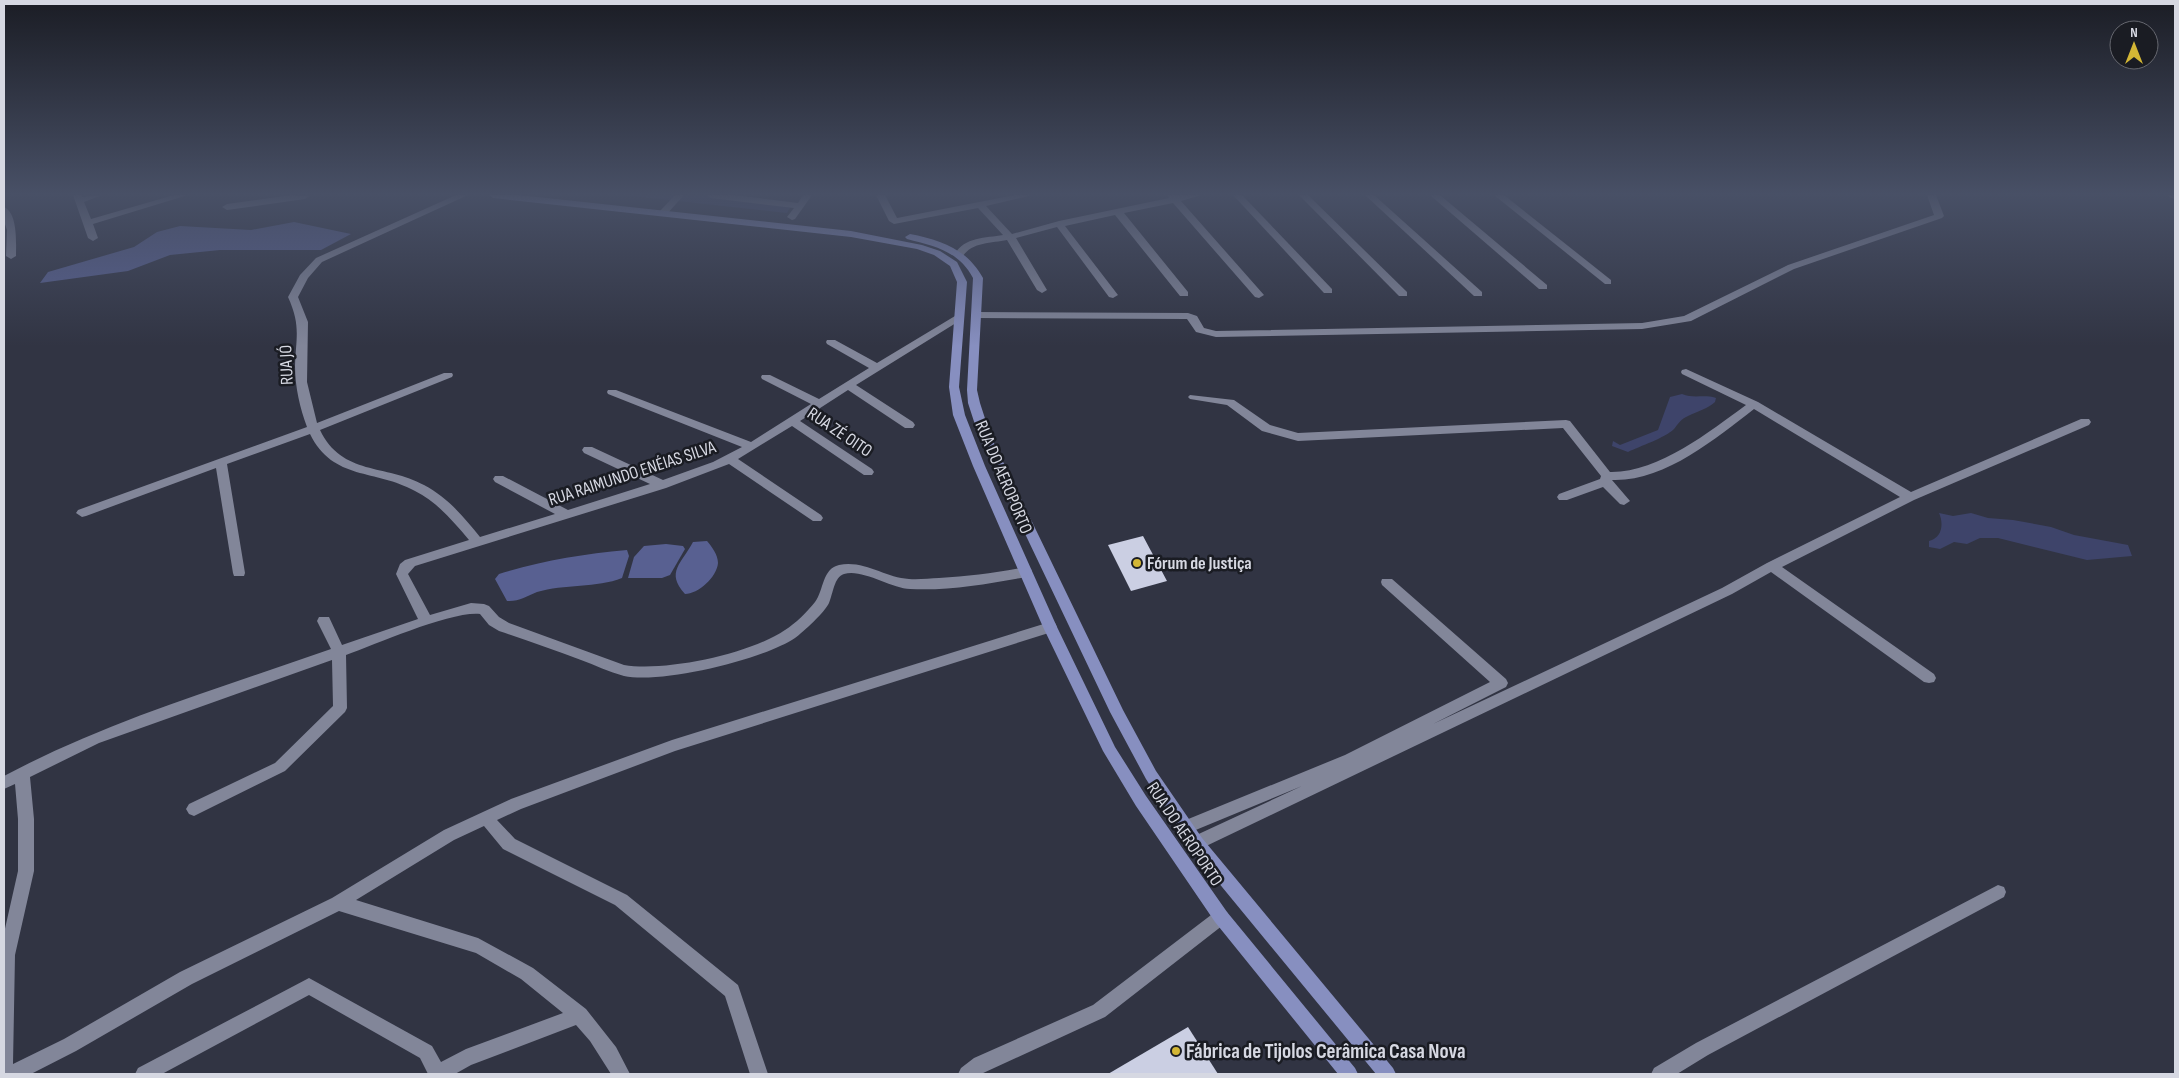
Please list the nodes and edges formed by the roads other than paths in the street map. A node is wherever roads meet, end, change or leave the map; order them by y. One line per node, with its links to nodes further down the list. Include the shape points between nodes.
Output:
1 (12, 245): 17 (street)
2 (351, 245): 44 (street, RUA JÓ, via 329,255 310,269 294,297 303,324 301,373)
3 (903, 245): 28 (main road, RUA DO AEROPORTO, via 928,250 947,259 959,272 962,282)
4 (941, 245): 16 (main road, RUA DO AEROPORTO)
5 (968, 245): 16 (street)
6 (1015, 245): 20 (street)
7 (1075, 245): 25 (street)
8 (1145, 245): 22 (street)
9 (1215, 245): 26 (street)
10 (1285, 245): 21 (street)
11 (1354, 245): 23 (street)
12 (1424, 245): 24 (street)
13 (1494, 245): 19 (street)
14 (1562, 245): 18 (street)
15 (1854, 245): 27 (street, via 1791,267 1688,319 1642,326 1216,334 1200,330 1188,316)
16 (960, 254): 27 (main road, RUA DO AEROPORTO, via 970,262 978,278)
17 (12, 256)
18 (1608, 282)
19 (1543, 287)
20 (1042, 290)
21 (1328, 291)
22 (1184, 294)
23 (1403, 294)
24 (1478, 294)
25 (1113, 295)
26 (1259, 295)
27 (976, 315): 31 (main road, RUA DO AEROPORTO)
28 (959, 318): 30 (main road, RUA DO AEROPORTO); 32 (street, RUA RAIMUNDO ENÉIAS SILVA)
29 (830, 342): 32 (street)
30 (955, 362): 31 (main road); 61 (main road, RUA DO AEROPORTO, via 956,400 965,433)
31 (973, 362): 67 (main road, RUA DO AEROPORTO, via 974,403 985,437)
32 (876, 367): 36 (street, RUA RAIMUNDO ENÉIAS SILVA)
33 (1686, 372): 40 (street)
34 (448, 375): 44 (street)
35 (766, 377): 39 (street)
36 (848, 385): 39 (street, RUA RAIMUNDO ENÉIAS SILVA); 43 (street)
37 (612, 392): 45 (street)
38 (1194, 397): 51 (street, via 1230,402 1266,428 1298,437 1566,424)
39 (819, 403): 41 (street, RUA RAIMUNDO ENÉIAS SILVA)
40 (1754, 404): 51 (street, via 1703,442 1669,460 1630,477); 54 (street)
41 (792, 421): 45 (street, RUA RAIMUNDO ENÉIAS SILVA); 49 (street, RUA ZÉ OITO)
42 (2085, 422): 54 (street)
43 (909, 425)
44 (313, 428): 48 (street); 59 (street, RUA JÓ, via 324,450 332,457 410,483 445,504)
45 (752, 447): 47 (street, RUA RAIMUNDO ENÉIAS SILVA)
46 (588, 450): 52 (street)
47 (730, 460): 52 (street, RUA RAIMUNDO ENÉIAS SILVA); 58 (street)
48 (221, 462): 56 (street); 62 (street)
49 (868, 472)
50 (499, 479): 57 (street)
51 (1606, 479): 53 (street); 55 (street)
52 (662, 485): 57 (street, RUA RAIMUNDO ENÉIAS SILVA)
53 (1563, 497)
54 (1910, 498): 60 (street)
55 (1624, 501)
56 (82, 513)
57 (566, 514): 59 (street, RUA RAIMUNDO ENÉIAS SILVA)
58 (817, 518)
59 (478, 543): 65 (street, RUA RAIMUNDO ENÉIAS SILVA, via 405,567 402,574)
60 (1772, 566): 70 (street); 76 (street, via 1726,591)
61 (1026, 572): 65 (street, via 985,580 909,584 867,571 839,570 832,577 822,603 790,634 714,663 641,673 623,670 504,627 484,609 471,608); 66 (main road, RUA DO AEROPORTO)
62 (238, 573)
63 (1387, 582): 75 (street, via 1502,683 1350,759)
64 (324, 621): 68 (street)
65 (426, 621): 68 (street)
66 (1050, 627): 69 (main road, RUA DO AEROPORTO); 74 (street, via 672,746 580,778)
67 (1087, 650): 69 (main road); 75 (main road, RUA DO AEROPORTO, via 1151,775)
68 (338, 653): 71 (street, via 94,739); 73 (street, via 340,708 280,767)
69 (1065, 659): 79 (main road, RUA DO AEROPORTO, via 1110,751 1140,801)
70 (1929, 678)
71 (22, 773): 72 (street); 80 (street, via 26,871)
72 (4, 783)
73 (194, 809)
74 (486, 818): 78 (street, via 449,835); 87 (street, via 509,844 621,900 732,991)
75 (1186, 827): 76 (main road, RUA DO AEROPORTO)
76 (1196, 843): 90 (main road, RUA DO AEROPORTO)
77 (1998, 892): 91 (street)
78 (338, 903): 81 (street, via 401,919 486,949 537,980); 83 (street, via 186,978 70,1046)
79 (1221, 917): 88 (street, via 1099,1011 980,1064); 89 (main road, RUA DO AEROPORTO)
80 (6, 956): 82 (street)
81 (580, 1015): 85 (street, via 466,1058); 86 (street, via 609,1051)
82 (4, 1074)
83 (13, 1074)
84 (144, 1074): 85 (street, via 309,986 426,1052)
85 (438, 1074)
86 (621, 1074)
87 (759, 1074)
88 (967, 1074)
89 (1349, 1074)
90 (1387, 1074)
91 (1660, 1074)

